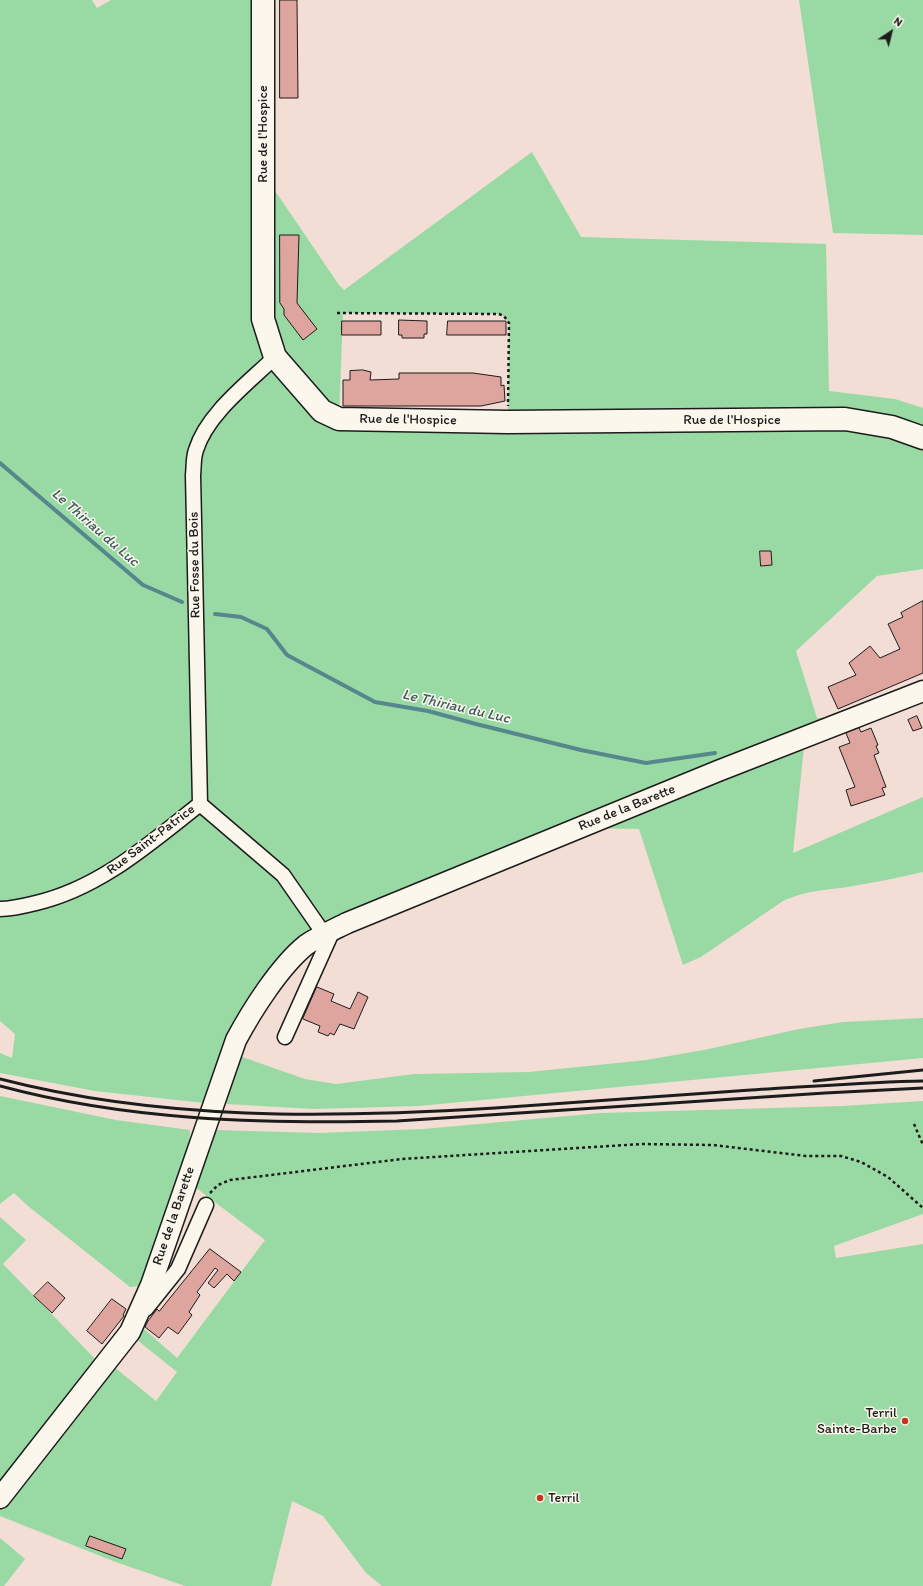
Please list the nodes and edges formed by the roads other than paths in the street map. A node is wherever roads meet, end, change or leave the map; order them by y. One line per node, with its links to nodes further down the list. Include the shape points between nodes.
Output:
1 (263, 0): 2 (main road, Rue de l'Hospice, via 263,319)
2 (275, 357): 3 (main road, Rue de l'Hospice, via 322,411 339,419 508,422 845,419 892,427); 5 (street, Rue Fosse du Bois, via 215,416 204,431 195,451 193,475)
3 (923, 438)
4 (923, 691): 7 (street, Rue de la Barette, via 718,771)
5 (200, 804): 6 (street, Rue Saint-Patrice, via 99,879 49,900); 7 (street, Rue Saint-Patrice, via 283,875)
6 (0, 909)
7 (328, 932): 8 (street); 10 (street, Rue de la Barette, via 306,946 266,990 236,1040)
8 (285, 1037)
9 (206, 1205): 10 (street, via 178,1269)
10 (136, 1322): 11 (street, Rue de la Barette, via 104,1368)
11 (0, 1498)

